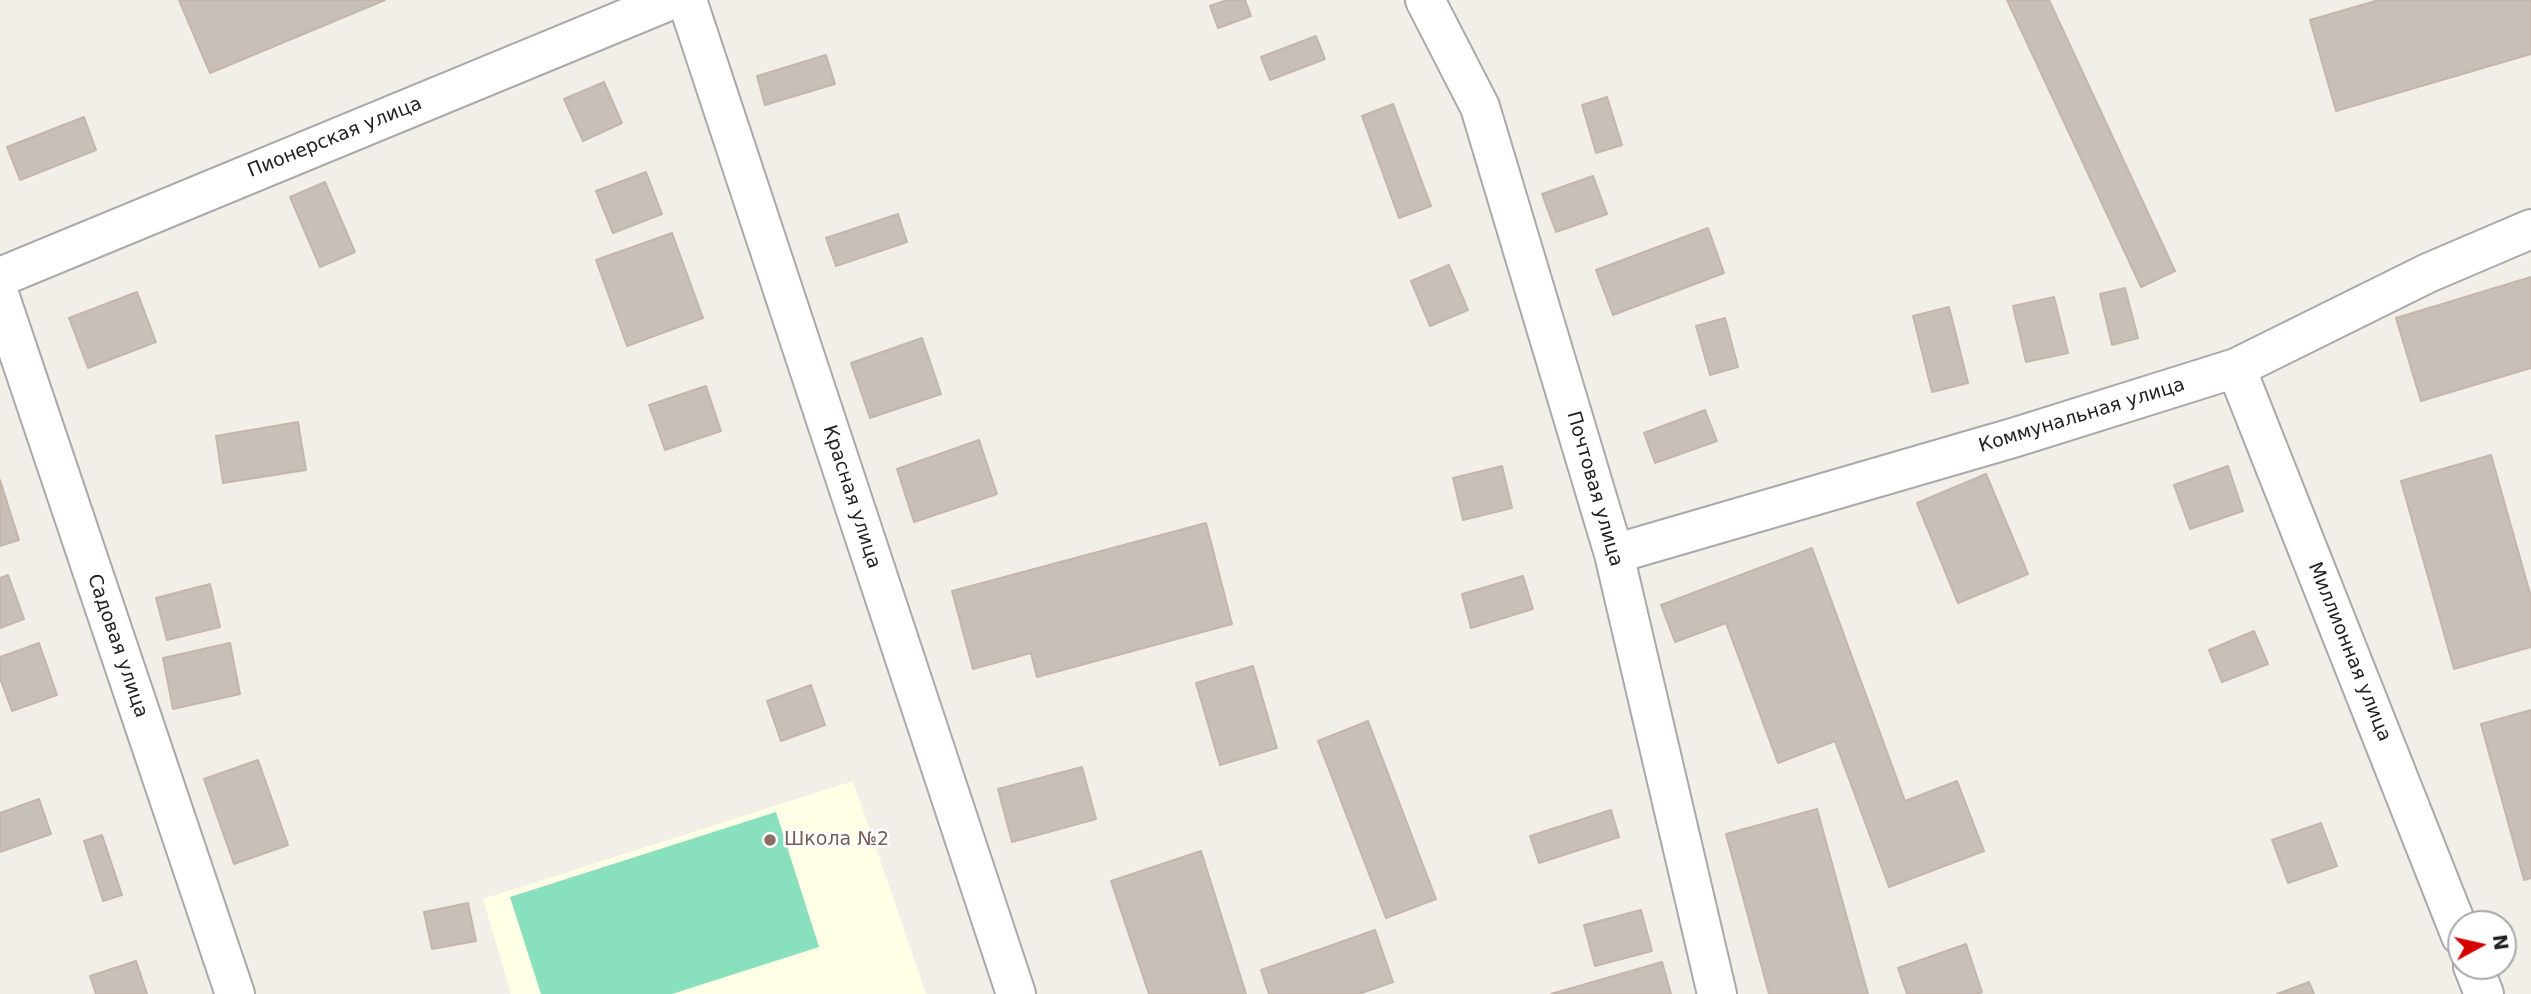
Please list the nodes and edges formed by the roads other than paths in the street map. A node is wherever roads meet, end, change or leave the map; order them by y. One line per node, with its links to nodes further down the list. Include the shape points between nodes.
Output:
1 (671, 0): 5 (street, Пионерская улица)
2 (687, 0): 11 (street, Красная улица)
3 (1425, 0): 8 (street, Почтовая улица, via 1479,107)
4 (2531, 229): 7 (street, Коммунальная улица, via 2428,273)
5 (0, 277)
6 (0, 298): 10 (street, Садовая улица)
7 (2236, 368): 8 (street, Коммунальная улица); 9 (street, Миллионная улица)
8 (1614, 554): 12 (street, Почтовая улица)
9 (2451, 910)
10 (235, 994)
11 (1016, 994)
12 (1717, 994)

